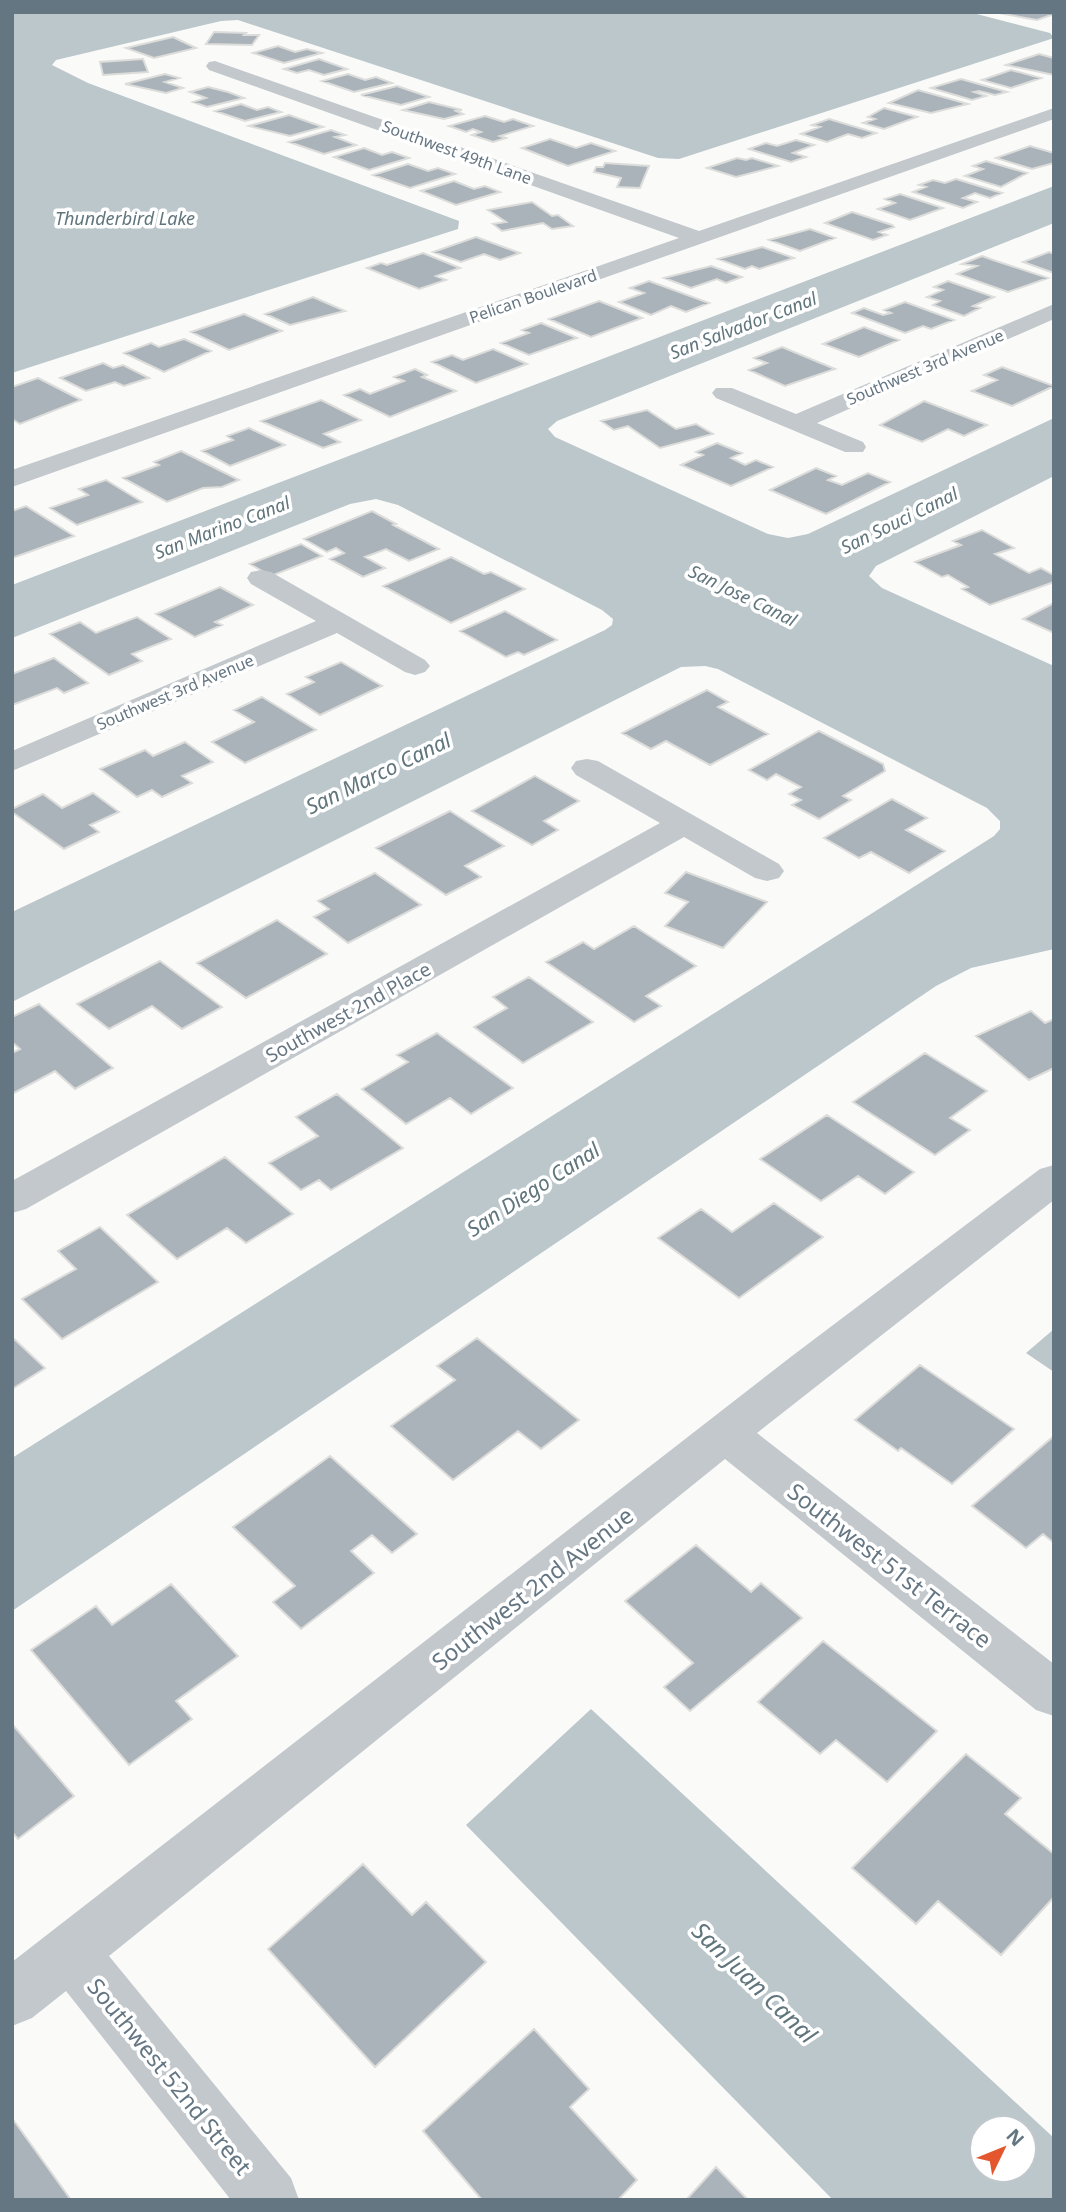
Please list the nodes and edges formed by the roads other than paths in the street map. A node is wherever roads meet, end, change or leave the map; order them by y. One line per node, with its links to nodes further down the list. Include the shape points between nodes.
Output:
1 (215, 66): 4 (street, Southwest 49th Lane)
2 (1054, 96): 4 (street, Pelican Boulevard)
3 (1054, 113): 5 (street, Pelican Boulevard)
4 (671, 228): 5 (street, Southwest 49th Lane); 7 (street, Pelican Boulevard)
5 (700, 238): 8 (street, Pelican Boulevard)
6 (1054, 311): 11 (street, Southwest 3rd Avenue)
7 (248, 374): 8 (street); 10 (street, Pelican Boulevard)
8 (276, 387): 13 (street, Pelican Boulevard)
9 (724, 393): 11 (street)
10 (170, 401)
11 (796, 424): 12 (street)
12 (854, 447)
13 (12, 479)
14 (261, 578): 15 (street)
15 (338, 622): 16 (street); 17 (street, Southwest 3rd Avenue)
16 (415, 666)
17 (12, 762)
18 (587, 768): 19 (street)
19 (683, 824): 20 (street); 22 (street, Southwest 2nd Place)
20 (767, 871)
21 (1054, 1179): 23 (street, Southwest 2nd Avenue)
22 (12, 1199)
23 (727, 1434): 24 (street, Southwest 51st Terrace); 25 (street, Southwest 2nd Avenue)
24 (1054, 1694)
25 (71, 1953): 26 (street, Southwest 2nd Avenue); 27 (street, Southwest 52nd Street)
26 (12, 1998)
27 (269, 2200)

